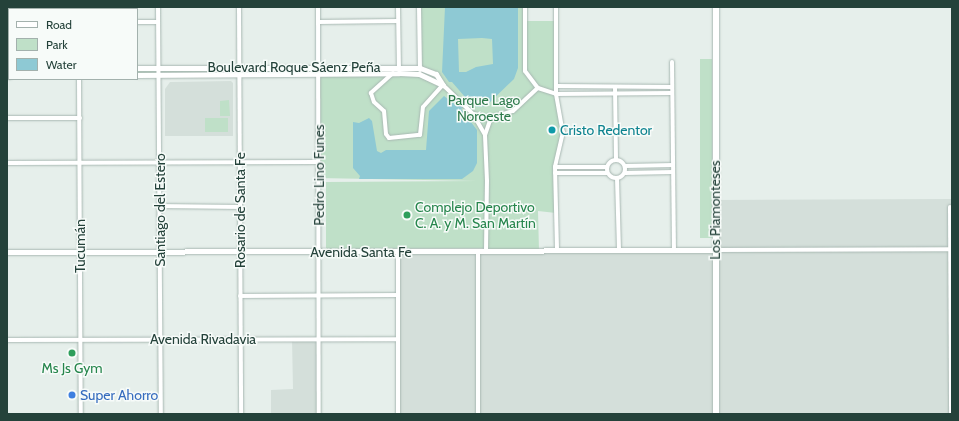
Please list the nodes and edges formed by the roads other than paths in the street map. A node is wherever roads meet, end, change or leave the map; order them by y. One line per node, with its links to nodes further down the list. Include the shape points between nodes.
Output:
1 (158, 7): 10 (street, Santiago del Estero)
2 (239, 7): 17 (street, Rosario de Santa Fe)
3 (318, 7): 11 (street, Pedro Lino Funes)
4 (398, 7): 12 (street)
5 (419, 7): 18 (street)
6 (525, 7): 31 (street, via 525,71)
7 (556, 7): 28 (street)
8 (716, 7): 59 (main road, Los Piamonteses)
9 (138, 22): 10 (street)
10 (158, 22): 16 (street, Santiago del Estero)
11 (318, 22): 12 (street); 14 (street, Pedro Lino Funes)
12 (398, 22): 19 (street)
13 (672, 62): 30 (street)
14 (318, 67): 17 (street, Boulevard Roque Sáenz Peña); 19 (street, Boulevard Roque Sáenz Peña); 22 (street, Pedro Lino Funes)
15 (138, 68): 16 (street, Boulevard Roque Sáenz Peña)
16 (159, 68): 17 (street, Boulevard Roque Sáenz Peña); 25 (street, Santiago del Estero)
17 (239, 68): 21 (street, Rosario de Santa Fe)
18 (420, 68): 19 (street, Boulevard Roque Sáenz Peña); 23 (street); 27 (street, Boulevard Roque Sáenz Peña, via 436,74)
19 (399, 70): 20 (street, Boulevard Roque Sáenz Peña); 23 (street, Boulevard Roque Sáenz Peña)
20 (392, 73): 22 (street, Boulevard Roque Sáenz Peña); 27 (street, via 371,93 374,102 384,111 386,134 389,138 420,135 423,106)
21 (239, 74): 22 (street, Boulevard Roque Sáenz Peña); 25 (street, Boulevard Roque Sáenz Peña); 45 (street, Rosario de Santa Fe)
22 (318, 74): 42 (street, Pedro Lino Funes)
23 (419, 74): 27 (street, Boulevard Roque Sáenz Peña)
24 (138, 75): 25 (street, Boulevard Roque Sáenz Peña)
25 (159, 75): 41 (street, Santiago del Estero)
26 (79, 80): 37 (street, Tucumán)
27 (444, 85): 35 (street, Boulevard Roque Sáenz Peña)
28 (557, 86): 29 (street); 34 (street)
29 (615, 87): 30 (street); 32 (street)
30 (672, 87): 33 (street)
31 (538, 88): 34 (street); 38 (street, via 513,111)
32 (615, 93): 33 (street); 34 (street); 40 (street)
33 (672, 93): 47 (street)
34 (556, 94): 48 (street, via 563,132)
35 (473, 114): 38 (street); 39 (street, Boulevard Roque Sáenz Peña)
36 (7, 118): 37 (street)
37 (80, 118): 44 (street, Tucumán)
38 (490, 119): 39 (street)
39 (485, 135): 62 (street)
40 (616, 160): 46 (street); 49 (street)
41 (160, 162): 44 (street); 45 (street); 55 (street, Santiago del Estero)
42 (318, 162): 45 (street); 69 (street, Pedro Lino Funes)
43 (7, 163): 44 (street)
44 (80, 163): 60 (street, Tucumán)
45 (240, 163): 56 (street, Rosario de Santa Fe)
46 (625, 166): 47 (street); 53 (street)
47 (673, 166): 50 (street)
48 (555, 167): 49 (street); 51 (street)
49 (607, 167): 52 (street)
50 (673, 172): 53 (street); 65 (street)
51 (555, 173): 52 (street); 63 (street)
52 (608, 173): 54 (street)
53 (625, 173): 54 (street)
54 (617, 178): 64 (street)
55 (160, 206): 56 (street); 67 (street, Santiago del Estero)
56 (240, 207): 68 (street, Rosario de Santa Fe)
57 (950, 207): 58 (street)
58 (951, 249): 59 (street); 74 (street)
59 (715, 250): 65 (street, Avenida Santa Fe); 87 (main road, Los Piamonteses)
60 (80, 251): 66 (street, Avenida Santa Fe); 67 (street, Avenida Santa Fe); 75 (street, Tucumán)
61 (478, 251): 62 (street, Avenida Santa Fe); 70 (street, Avenida Santa Fe); 86 (street)
62 (486, 251): 63 (street, Avenida Santa Fe)
63 (557, 251): 64 (street, Avenida Santa Fe)
64 (619, 251): 65 (street, Avenida Santa Fe)
65 (674, 251)
66 (7, 252)
67 (161, 252): 68 (street, Avenida Santa Fe); 76 (street, Santiago del Estero)
68 (240, 252): 69 (street, Avenida Santa Fe); 72 (street, Rosario de Santa Fe)
69 (319, 252): 70 (street, Avenida Santa Fe); 73 (street, Pedro Lino Funes)
70 (398, 252): 71 (street)
71 (398, 295): 73 (street); 79 (street)
72 (240, 296): 73 (street); 77 (street, Rosario de Santa Fe)
73 (319, 296): 78 (street, Pedro Lino Funes)
74 (951, 336): 88 (street)
75 (80, 339): 76 (street, Avenida Rivadavia); 80 (street, Avenida Rivadavia); 81 (street, Tucumán)
76 (160, 339): 77 (street, Avenida Rivadavia); 82 (street, Santiago del Estero)
77 (240, 339): 78 (street, Avenida Rivadavia); 83 (street, Rosario de Santa Fe)
78 (319, 339): 79 (street, Avenida Rivadavia); 84 (street, Pedro Lino Funes)
79 (398, 339): 85 (street)
80 (7, 340)
81 (80, 414)
82 (161, 414)
83 (241, 414)
84 (319, 414)
85 (398, 414)
86 (478, 414)
87 (716, 414)
88 (951, 414)

